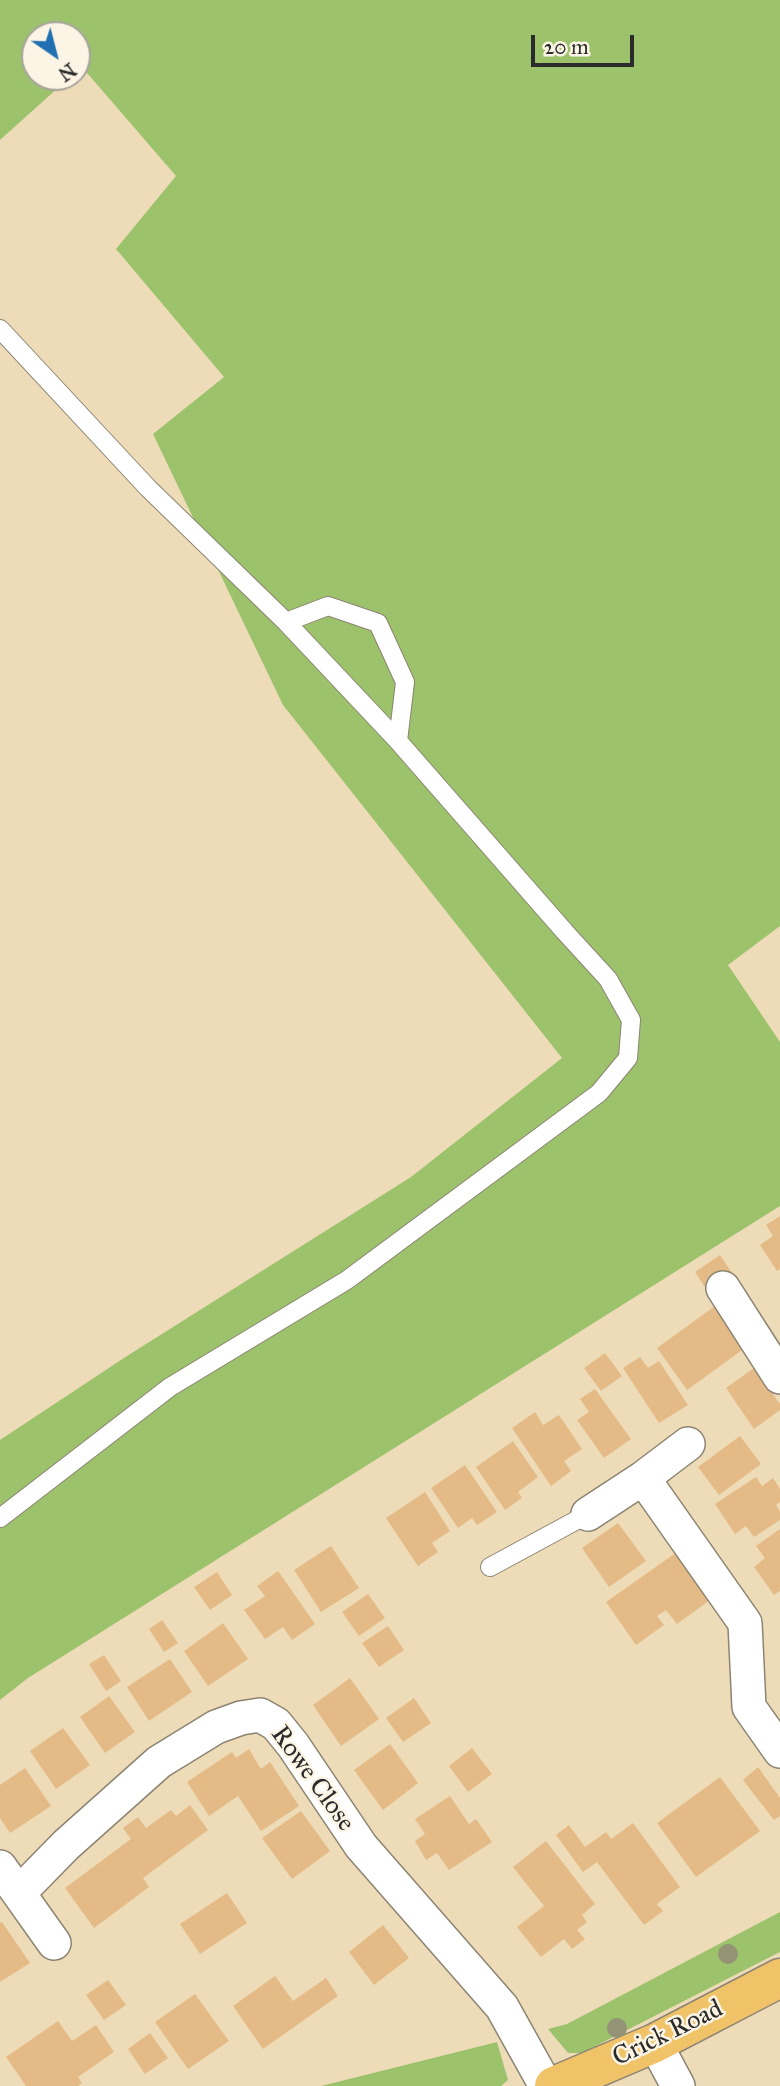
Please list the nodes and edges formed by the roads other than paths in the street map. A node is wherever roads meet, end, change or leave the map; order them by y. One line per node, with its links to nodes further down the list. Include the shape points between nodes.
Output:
1 (0, 330): 2 (lane, via 148,488)
2 (286, 622): 3 (lane); 3 (lane, via 328,606 378,623 405,682)
3 (398, 741): 9 (lane, via 608,979 631,1020 628,1058 599,1093 489,1176 347,1280 170,1387)
4 (723, 1289): 5 (street)
5 (780, 1377)
6 (688, 1444): 7 (street)
7 (643, 1478): 8 (street); 11 (street, via 745,1623 749,1707)
8 (588, 1514): 10 (lane)
9 (0, 1518)
10 (490, 1567)
11 (780, 1751)
12 (9, 1880): 13 (street, Rowe Close); 16 (street, Rowe Close, via 65,1845 159,1762 216,1727 260,1715 276,1724 361,1846 502,2007)
13 (54, 1943)
14 (780, 1978): 15 (highway, Crick Road)
15 (656, 2043): 17 (highway, Crick Road); 18 (street)
16 (546, 2086)
17 (554, 2086)
18 (678, 2086)

